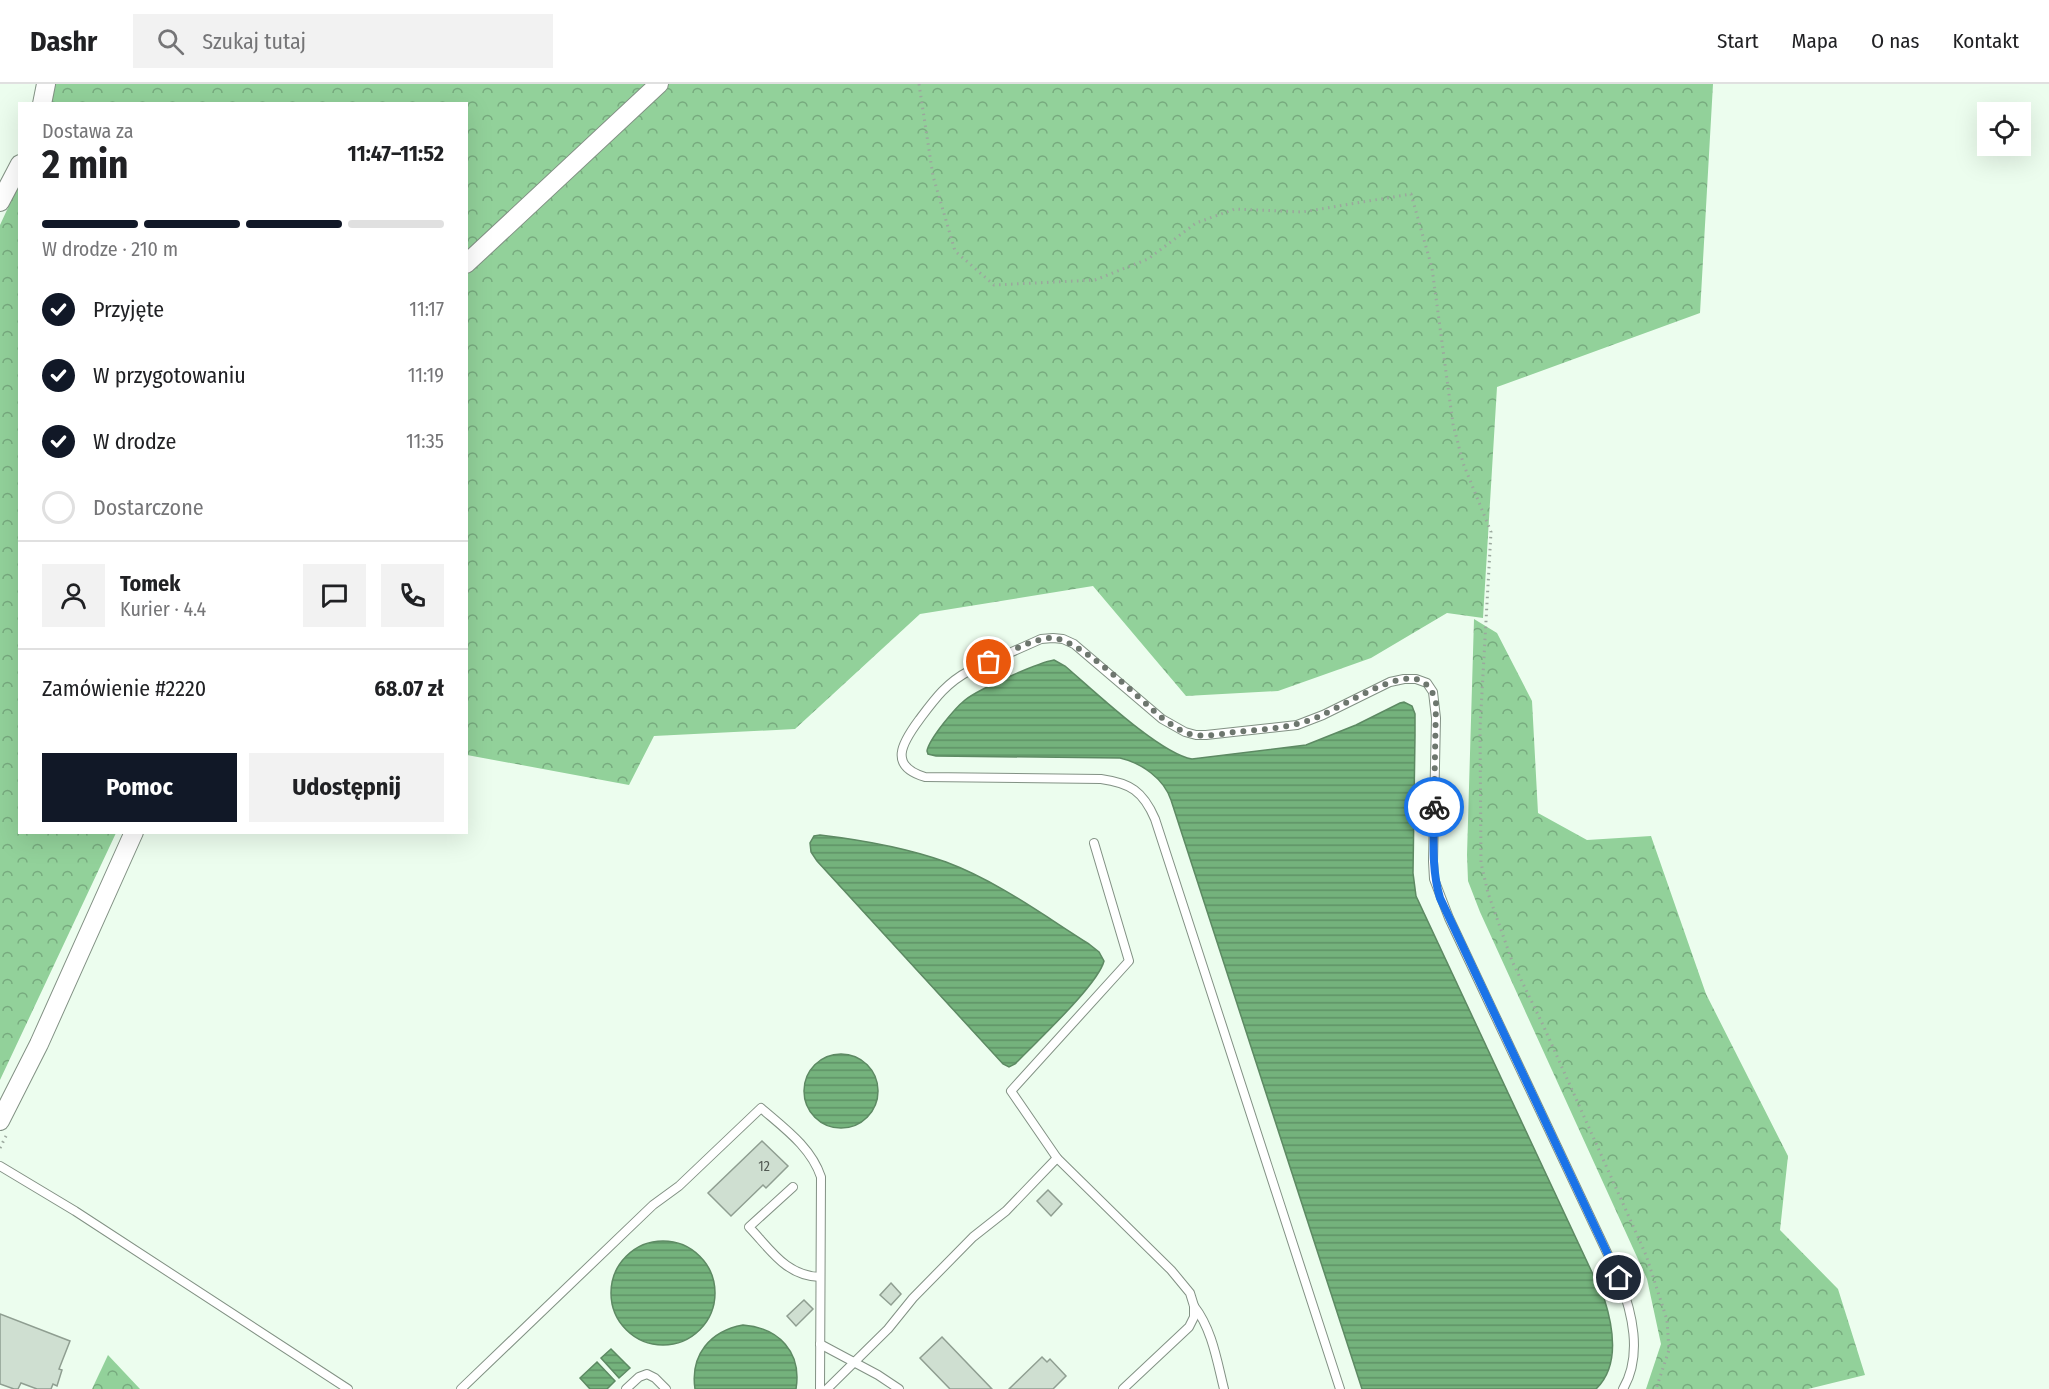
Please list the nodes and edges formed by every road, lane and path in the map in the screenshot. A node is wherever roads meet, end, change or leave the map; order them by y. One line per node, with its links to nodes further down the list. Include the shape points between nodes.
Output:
1 (46, 84): 4 (street)
2 (659, 84): 7 (street)
3 (919, 84): 29 (path, via 933,176 955,251 994,285 1095,280 1148,259 1196,223 1235,209 1302,212 1411,194 1432,268 1453,424 1463,464 1491,532 1480,728 1481,863 1512,961 1646,1255 1667,1320 1669,1350)
4 (42, 102)
5 (18, 168): 6 (street)
6 (0, 202)
7 (468, 262)
8 (133, 834): 10 (street)
9 (1094, 843): 11 (lane, via 1130,961 1011,1091)
10 (0, 1121)
11 (1057, 1158): 15 (lane, via 1171,1270 1190,1293); 17 (lane, via 1006,1211 973,1237)
12 (0, 1166): 18 (lane)
13 (793, 1187): 14 (lane, via 749,1227 794,1272)
14 (820, 1277): 16 (lane); 19 (lane, via 822,1187 817,1167 804,1147 761,1108 679,1186 653,1205)
15 (1194, 1306): 25 (lane, via 1189,1327); 26 (lane, via 1210,1337)
16 (820, 1344): 17 (lane); 22 (lane)
17 (854, 1362): 23 (lane); 24 (lane)
18 (348, 1389)
19 (461, 1389)
20 (626, 1389): 21 (lane, via 647,1374)
21 (666, 1389)
22 (820, 1389)
23 (827, 1389)
24 (899, 1389)
25 (1123, 1389)
26 (1224, 1389)
27 (1340, 1389): 28 (lane, via 1155,819 1143,797 1124,783 1101,778 925,777 905,766 901,756 907,736 939,693 969,671 1041,639 1063,639 1086,653 1174,727 1206,735 1297,725 1390,682 1416,678 1427,683 1433,692 1436,717 1434,879 1619,1278 1634,1341 1633,1363)
28 (1623, 1389)
29 (1656, 1389)

